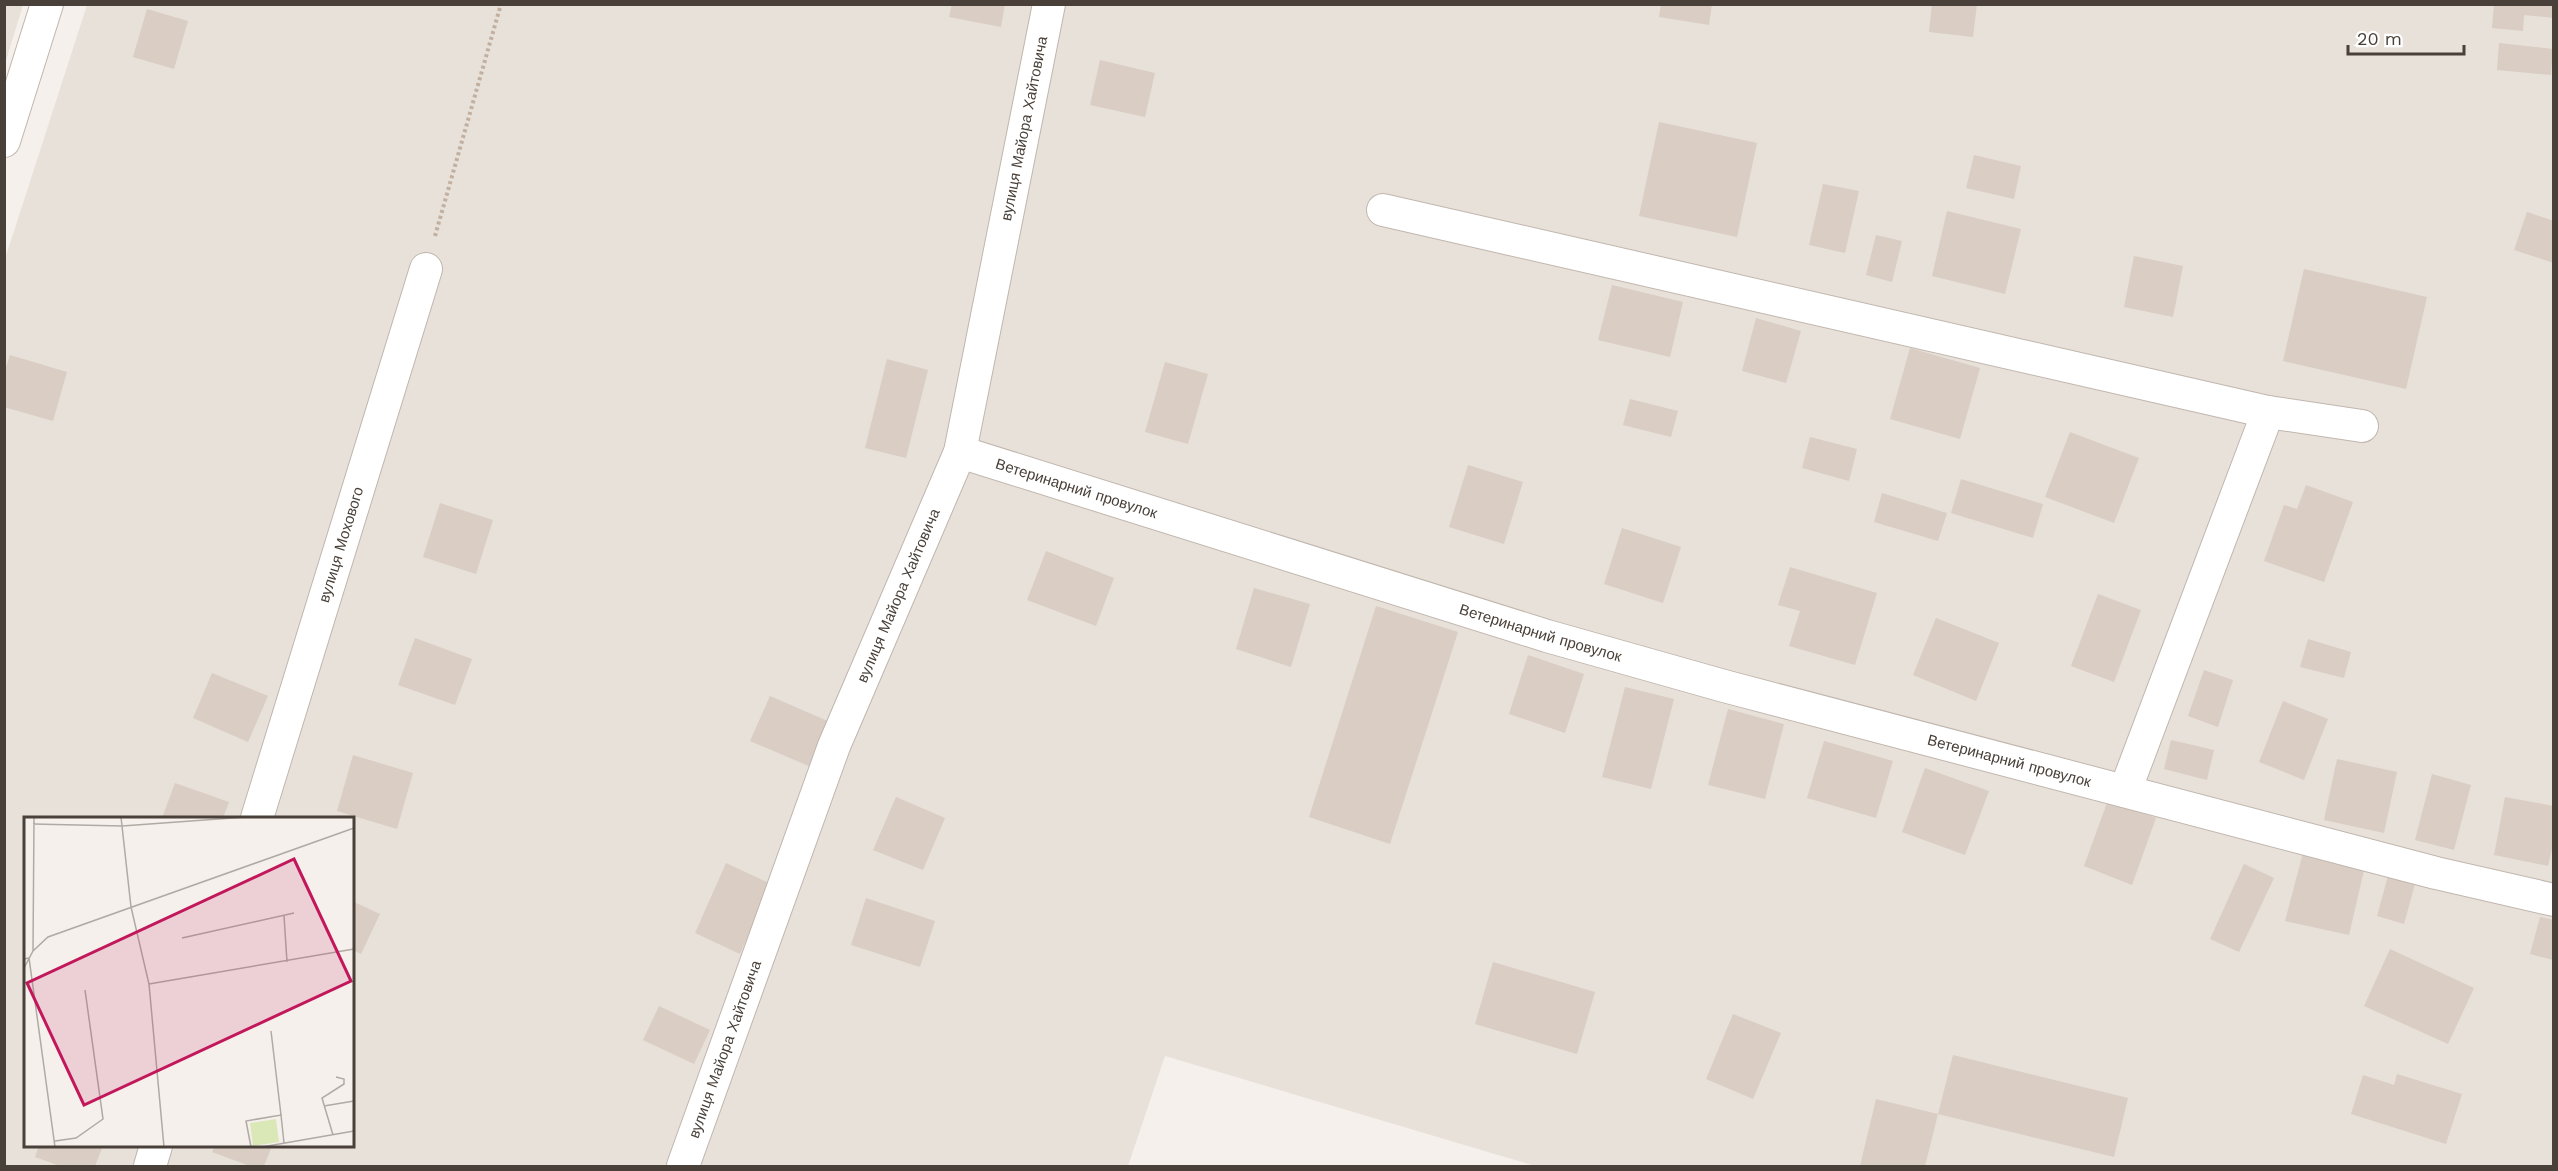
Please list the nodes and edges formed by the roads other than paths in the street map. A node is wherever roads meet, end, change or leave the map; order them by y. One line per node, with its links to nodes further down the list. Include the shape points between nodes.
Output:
1 (47, 4): 3 (street)
2 (1049, 4): 8 (street, вулиця Майора Хайтовича)
3 (4, 141)
4 (1383, 210): 6 (street)
5 (426, 269): 10 (street, вулиця Мохового)
6 (2268, 412): 7 (street); 9 (street)
7 (2362, 426)
8 (960, 452): 9 (street, Ветеринарний провулок, via 1547,636); 14 (street, вулиця Майора Хайтовича, via 834,746)
9 (2125, 791): 11 (street, Ветеринарний провулок)
10 (258, 817)
11 (2553, 900)
12 (156, 1147): 13 (street)
13 (150, 1167)
14 (683, 1167)

